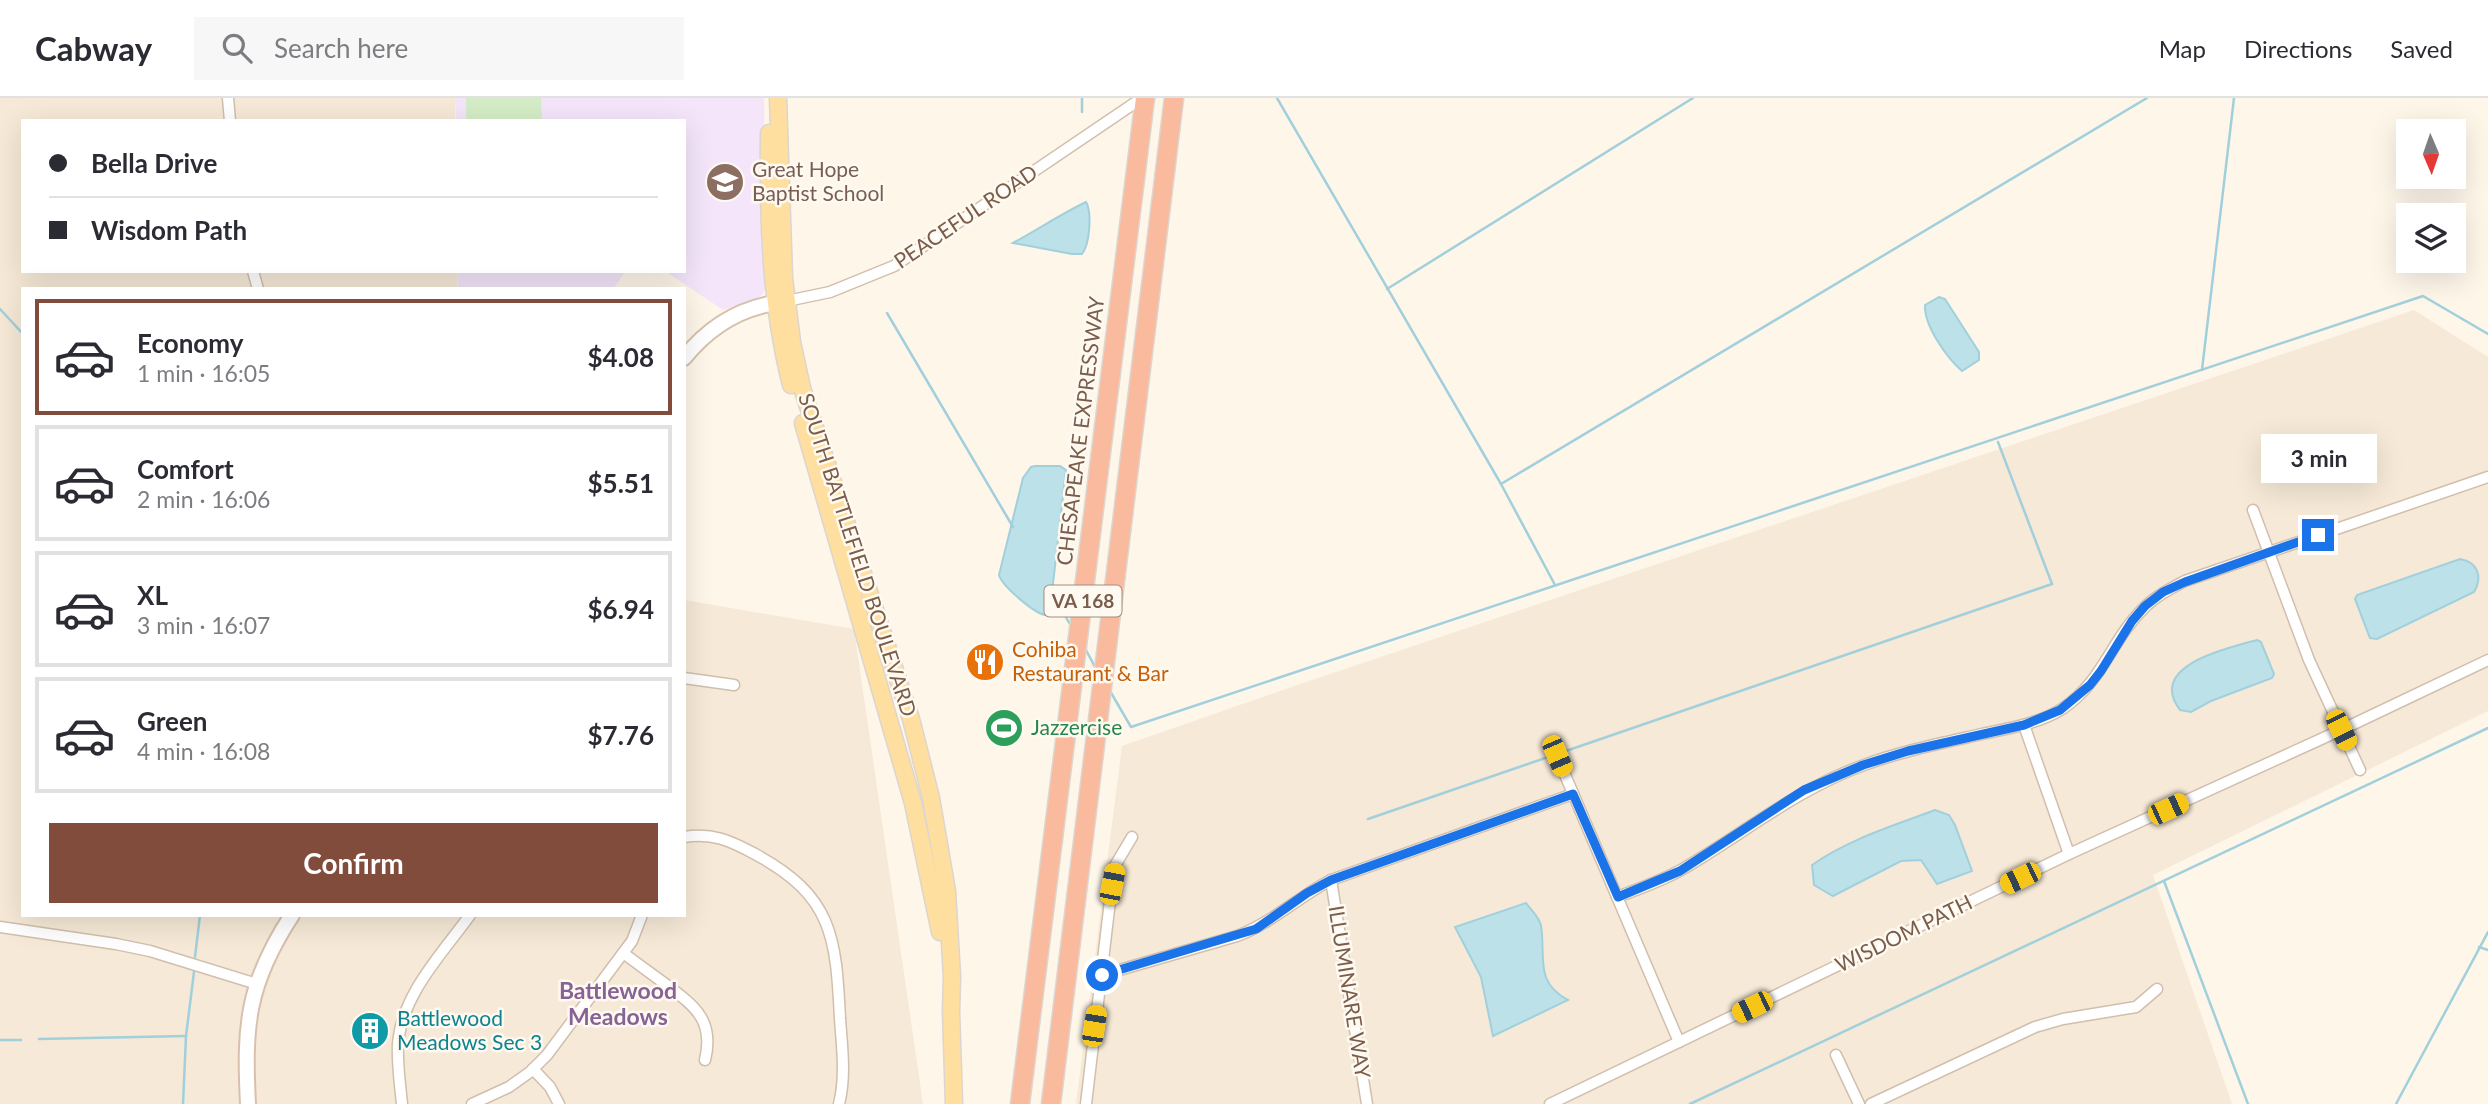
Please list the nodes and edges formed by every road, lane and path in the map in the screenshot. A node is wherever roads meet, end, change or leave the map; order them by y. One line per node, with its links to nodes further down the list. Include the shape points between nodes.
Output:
1 (228, 98): 6 (street)
2 (768, 98): 7 (main road, SOUTH BATTLEFIELD BOULEVARD, via 768,201)
3 (778, 98): 7 (main road, SOUTH BATTLEFIELD BOULEVARD)
4 (1144, 98): 7 (street, PEACEFUL ROAD, via 894,266 830,292); 44 (highway, CHESAPEAKE EXPRESSWAY / VA 168)
5 (1174, 98): 45 (highway, VA 168)
6 (230, 119)
7 (781, 302): 8 (street, via 730,317); 33 (main road, SOUTH BATTLEFIELD BOULEVARD, via 784,356 792,389 913,803 939,918); 33 (main road, SOUTH BATTLEFIELD BOULEVARD, via 802,388 911,719 929,788 947,891)
8 (686, 356)
9 (2488, 477): 11 (street)
10 (2253, 510): 11 (street)
11 (2269, 552): 15 (street, via 2163,592 2132,621 2101,671 2076,699); 16 (street)
12 (2488, 660): 16 (street, WISDOM PATH)
13 (686, 678): 14 (street)
14 (734, 685)
15 (2024, 725): 22 (street); 24 (street, via 1863,765 1804,790 1680,871)
16 (2341, 730): 18 (street); 22 (street, WISDOM PATH)
17 (1557, 756): 19 (street)
18 (2360, 770)
19 (1573, 794): 23 (street); 24 (street)
20 (1132, 836): 30 (street, via 1116,864)
21 (686, 837): 42 (street, via 721,838 775,865 800,886 822,915 838,967 843,1071)
22 (2069, 854): 34 (street, WISDOM PATH)
23 (1331, 880): 30 (street, via 1256,929); 47 (street, ILLUMINARE WAY)
24 (1618, 897): 34 (street)
25 (291, 917): 31 (street)
26 (469, 917): 39 (street, via 406,1011 398,1045)
27 (641, 917): 29 (street)
28 (0, 927): 31 (street, via 143,950)
29 (623, 953): 36 (street, via 696,1008 707,1032); 37 (street)
30 (1102, 975): 46 (street)
31 (257, 984): 38 (street, via 247,1032)
32 (2157, 989): 50 (street, via 2136,1007 2035,1027)
33 (951, 1011): 43 (main road, SOUTH BATTLEFIELD BOULEVARD)
34 (1679, 1042): 48 (street, WISDOM PATH)
35 (1836, 1055): 49 (street)
36 (705, 1060)
37 (533, 1069): 40 (street, via 509,1087); 41 (street)
38 (248, 1104)
39 (402, 1104)
40 (472, 1104)
41 (559, 1104)
42 (839, 1104)
43 (954, 1104)
44 (1020, 1104)
45 (1051, 1104)
46 (1086, 1104)
47 (1367, 1104)
48 (1550, 1104)
49 (1858, 1104)
50 (1871, 1104)

